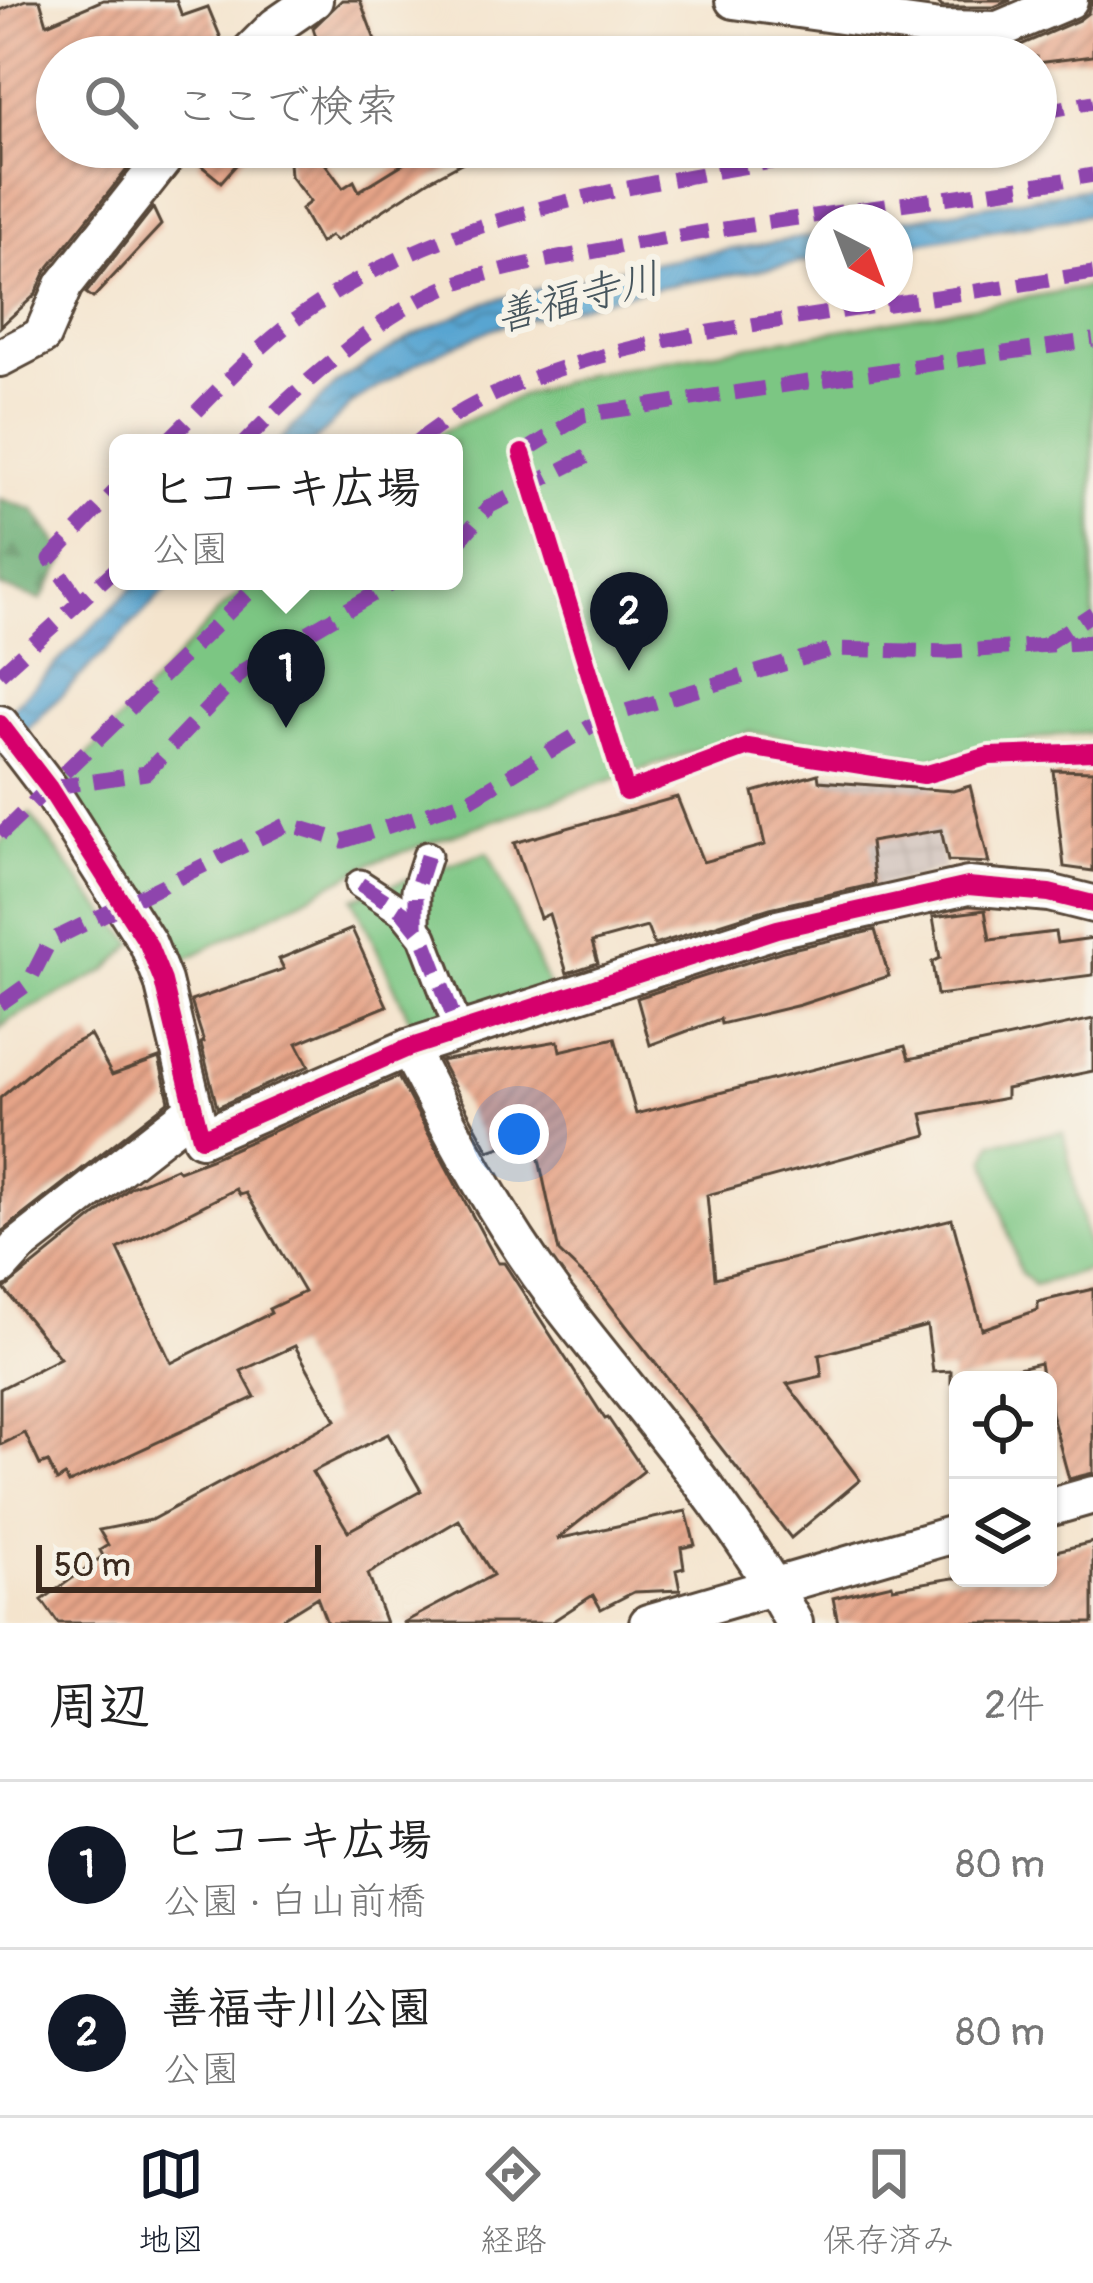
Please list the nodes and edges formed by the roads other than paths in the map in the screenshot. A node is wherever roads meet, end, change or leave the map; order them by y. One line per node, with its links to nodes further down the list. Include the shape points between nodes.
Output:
1 (314, 0): 5 (street)
2 (734, 0): 4 (street, via 940,29)
3 (1069, 0): 4 (street)
4 (993, 15)
5 (266, 36)
6 (156, 168): 7 (street, via 64,285 42,335)
7 (0, 358)
8 (0, 724): 15 (street, via 148,944)
9 (427, 856): 12 (street)
10 (360, 884): 12 (street)
11 (1093, 904): 13 (street, via 968,886 777,929)
12 (416, 927): 13 (street)
13 (459, 1031): 14 (street)
14 (408, 1048): 15 (street, via 201,1138); 20 (street, via 475,1179)
15 (192, 1111): 16 (street)
16 (0, 1268)
17 (1093, 1495): 18 (street)
18 (1057, 1505)
19 (949, 1535): 20 (street)
20 (773, 1584): 21 (street); 22 (street)
21 (648, 1623)
22 (794, 1623)

